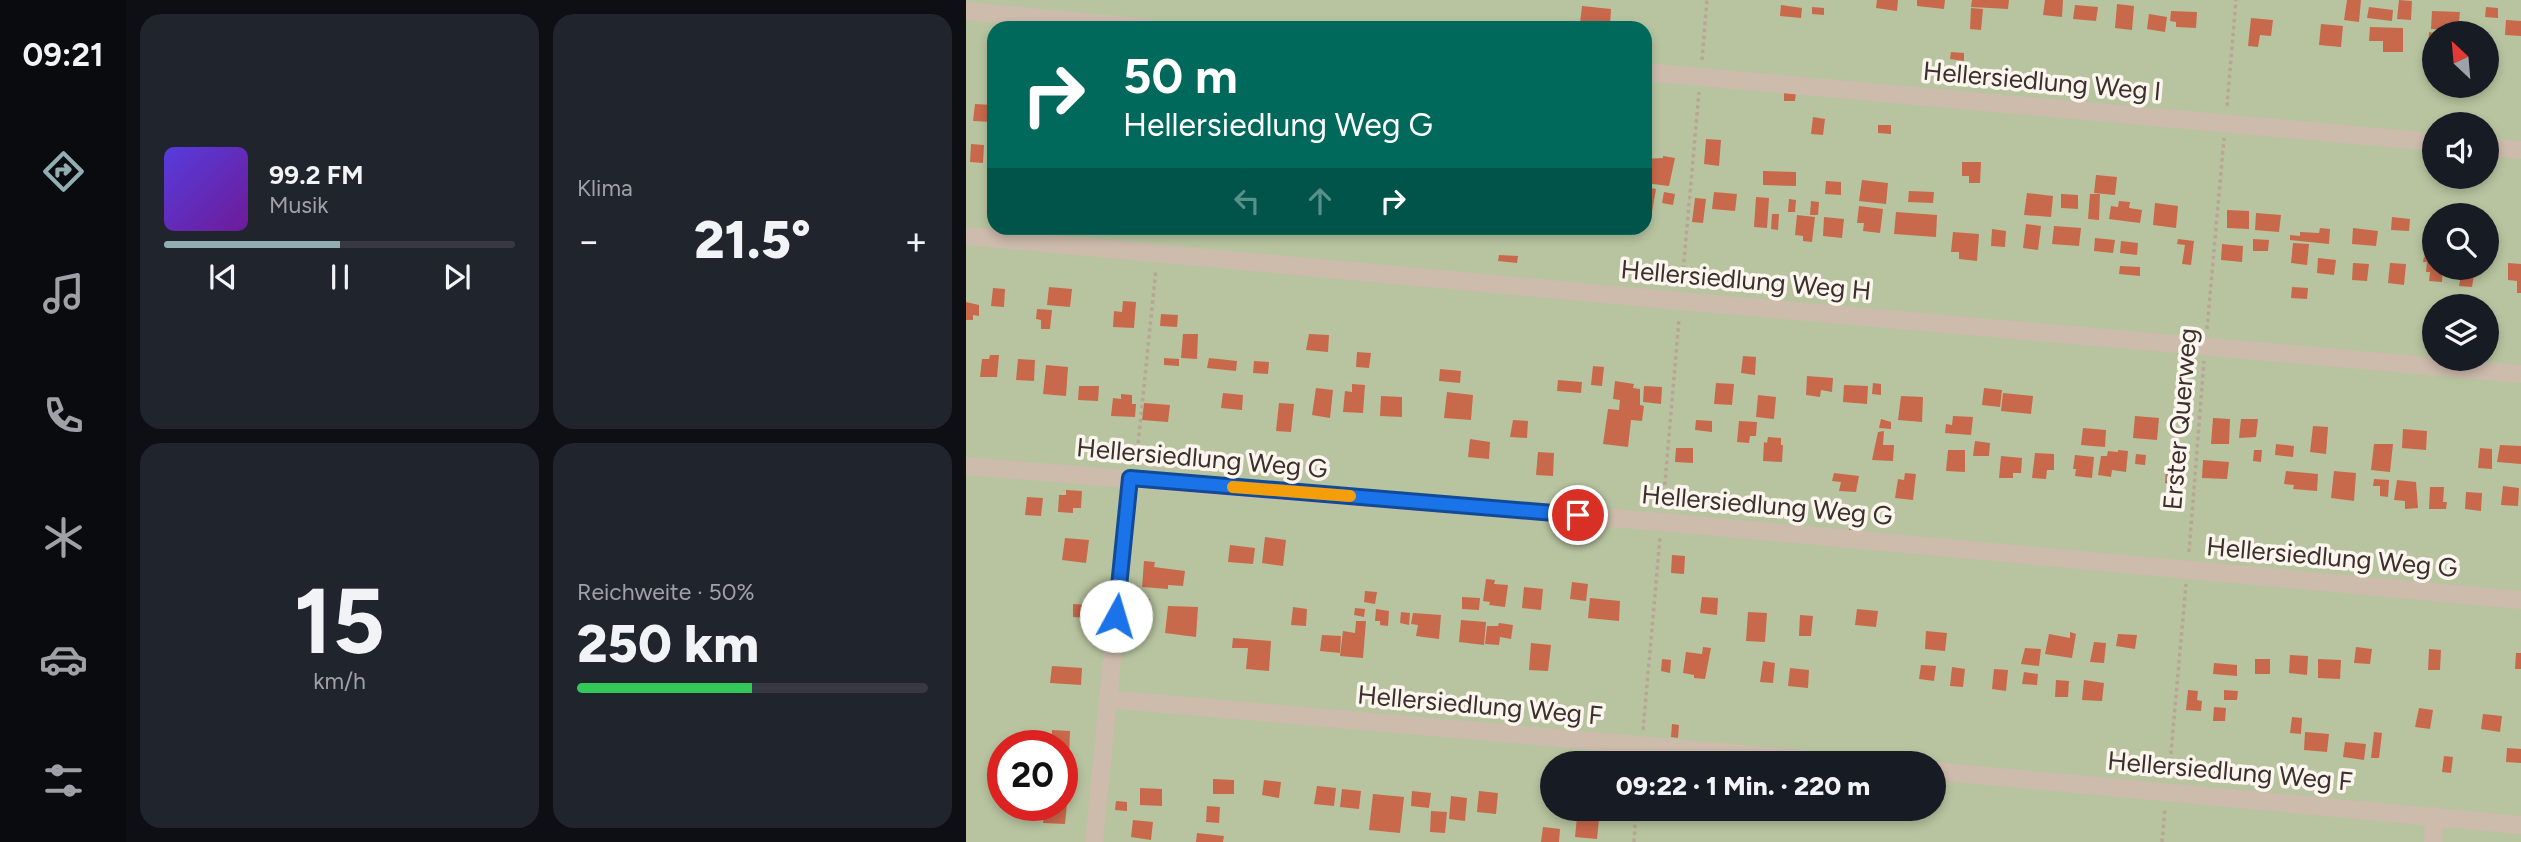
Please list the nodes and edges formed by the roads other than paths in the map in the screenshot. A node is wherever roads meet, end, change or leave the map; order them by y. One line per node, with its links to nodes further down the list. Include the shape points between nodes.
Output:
1 (966, 11): 2 (lane)
2 (1073, 21)
3 (1652, 72): 4 (lane, Hellersiedlung Weg I)
4 (2422, 141)
5 (2499, 148): 6 (lane)
6 (2521, 150)
7 (966, 236): 8 (lane, Hellersiedlung Weg H)
8 (2521, 374)
9 (966, 466): 10 (lane, Hellersiedlung Weg G)
10 (1133, 478): 11 (lane, Hellersiedlung Weg G); 12 (lane)
11 (2521, 600)
12 (1108, 699): 13 (lane, Hellersiedlung Weg F); 17 (lane)
13 (1710, 751)
14 (1946, 772): 15 (lane, Hellersiedlung Weg F)
15 (2435, 816): 16 (lane, Hellersiedlung Weg F); 18 (lane)
16 (2521, 825)
17 (1094, 842)
18 (2434, 842)

